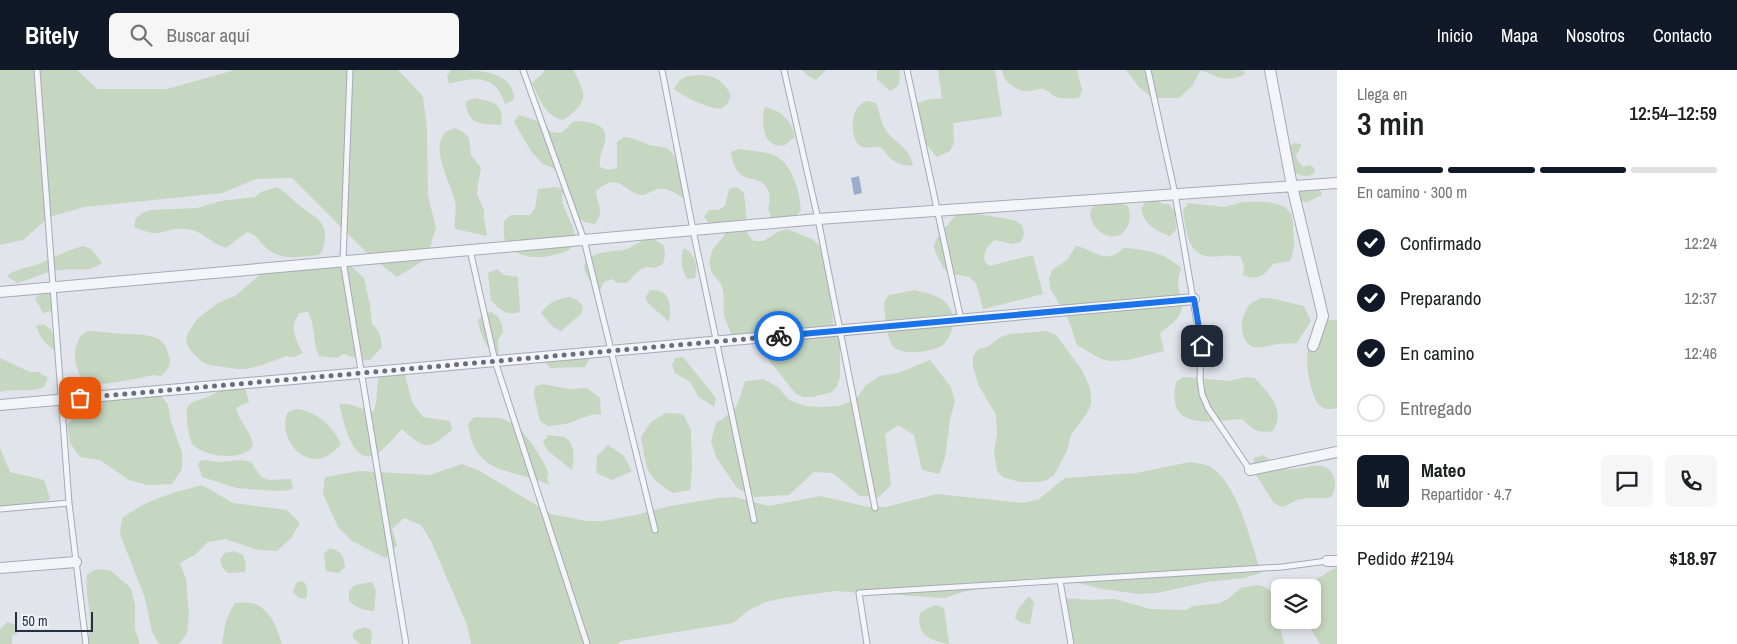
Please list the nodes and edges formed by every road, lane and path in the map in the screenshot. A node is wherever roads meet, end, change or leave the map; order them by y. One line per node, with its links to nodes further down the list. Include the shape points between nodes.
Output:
1 (37, 70): 18 (lane)
2 (350, 70): 17 (lane)
3 (523, 70): 15 (lane)
4 (662, 70): 14 (lane)
5 (784, 70): 13 (lane)
6 (906, 70): 12 (lane)
7 (1148, 70): 11 (lane)
8 (1270, 70): 10 (street)
9 (1337, 183): 10 (street)
10 (1292, 186): 11 (street); 24 (street, via 1323,316)
11 (1176, 194): 12 (street); 20 (lane)
12 (938, 211): 13 (street); 21 (lane)
13 (818, 219): 14 (street); 22 (lane)
14 (693, 230): 15 (street); 23 (lane)
15 (584, 240): 16 (street); 25 (lane)
16 (470, 250): 17 (street); 26 (lane)
17 (343, 261): 18 (street); 27 (lane)
18 (53, 287): 19 (street); 28 (lane)
19 (0, 292)
20 (1194, 299): 21 (street); 31 (lane, via 1202,346 1202,394)
21 (961, 320): 22 (street)
22 (841, 331): 23 (street); 33 (lane)
23 (717, 342): 25 (street); 35 (lane)
24 (1313, 346)
25 (612, 351): 26 (street); 36 (lane)
26 (495, 361): 27 (street); 43 (lane)
27 (362, 373): 28 (street); 42 (lane)
28 (61, 400): 29 (street); 32 (lane)
29 (0, 405)
30 (1337, 452): 31 (street)
31 (1250, 470)
32 (69, 503): 34 (lane); 38 (lane)
33 (875, 508)
34 (0, 509)
35 (754, 520)
36 (655, 530)
37 (1332, 561): 40 (lane)
38 (76, 562): 39 (street); 41 (lane)
39 (0, 568)
40 (1060, 581): 44 (lane, via 859,593); 45 (lane)
41 (86, 644)
42 (406, 644)
43 (587, 644)
44 (867, 644)
45 (1071, 644)

